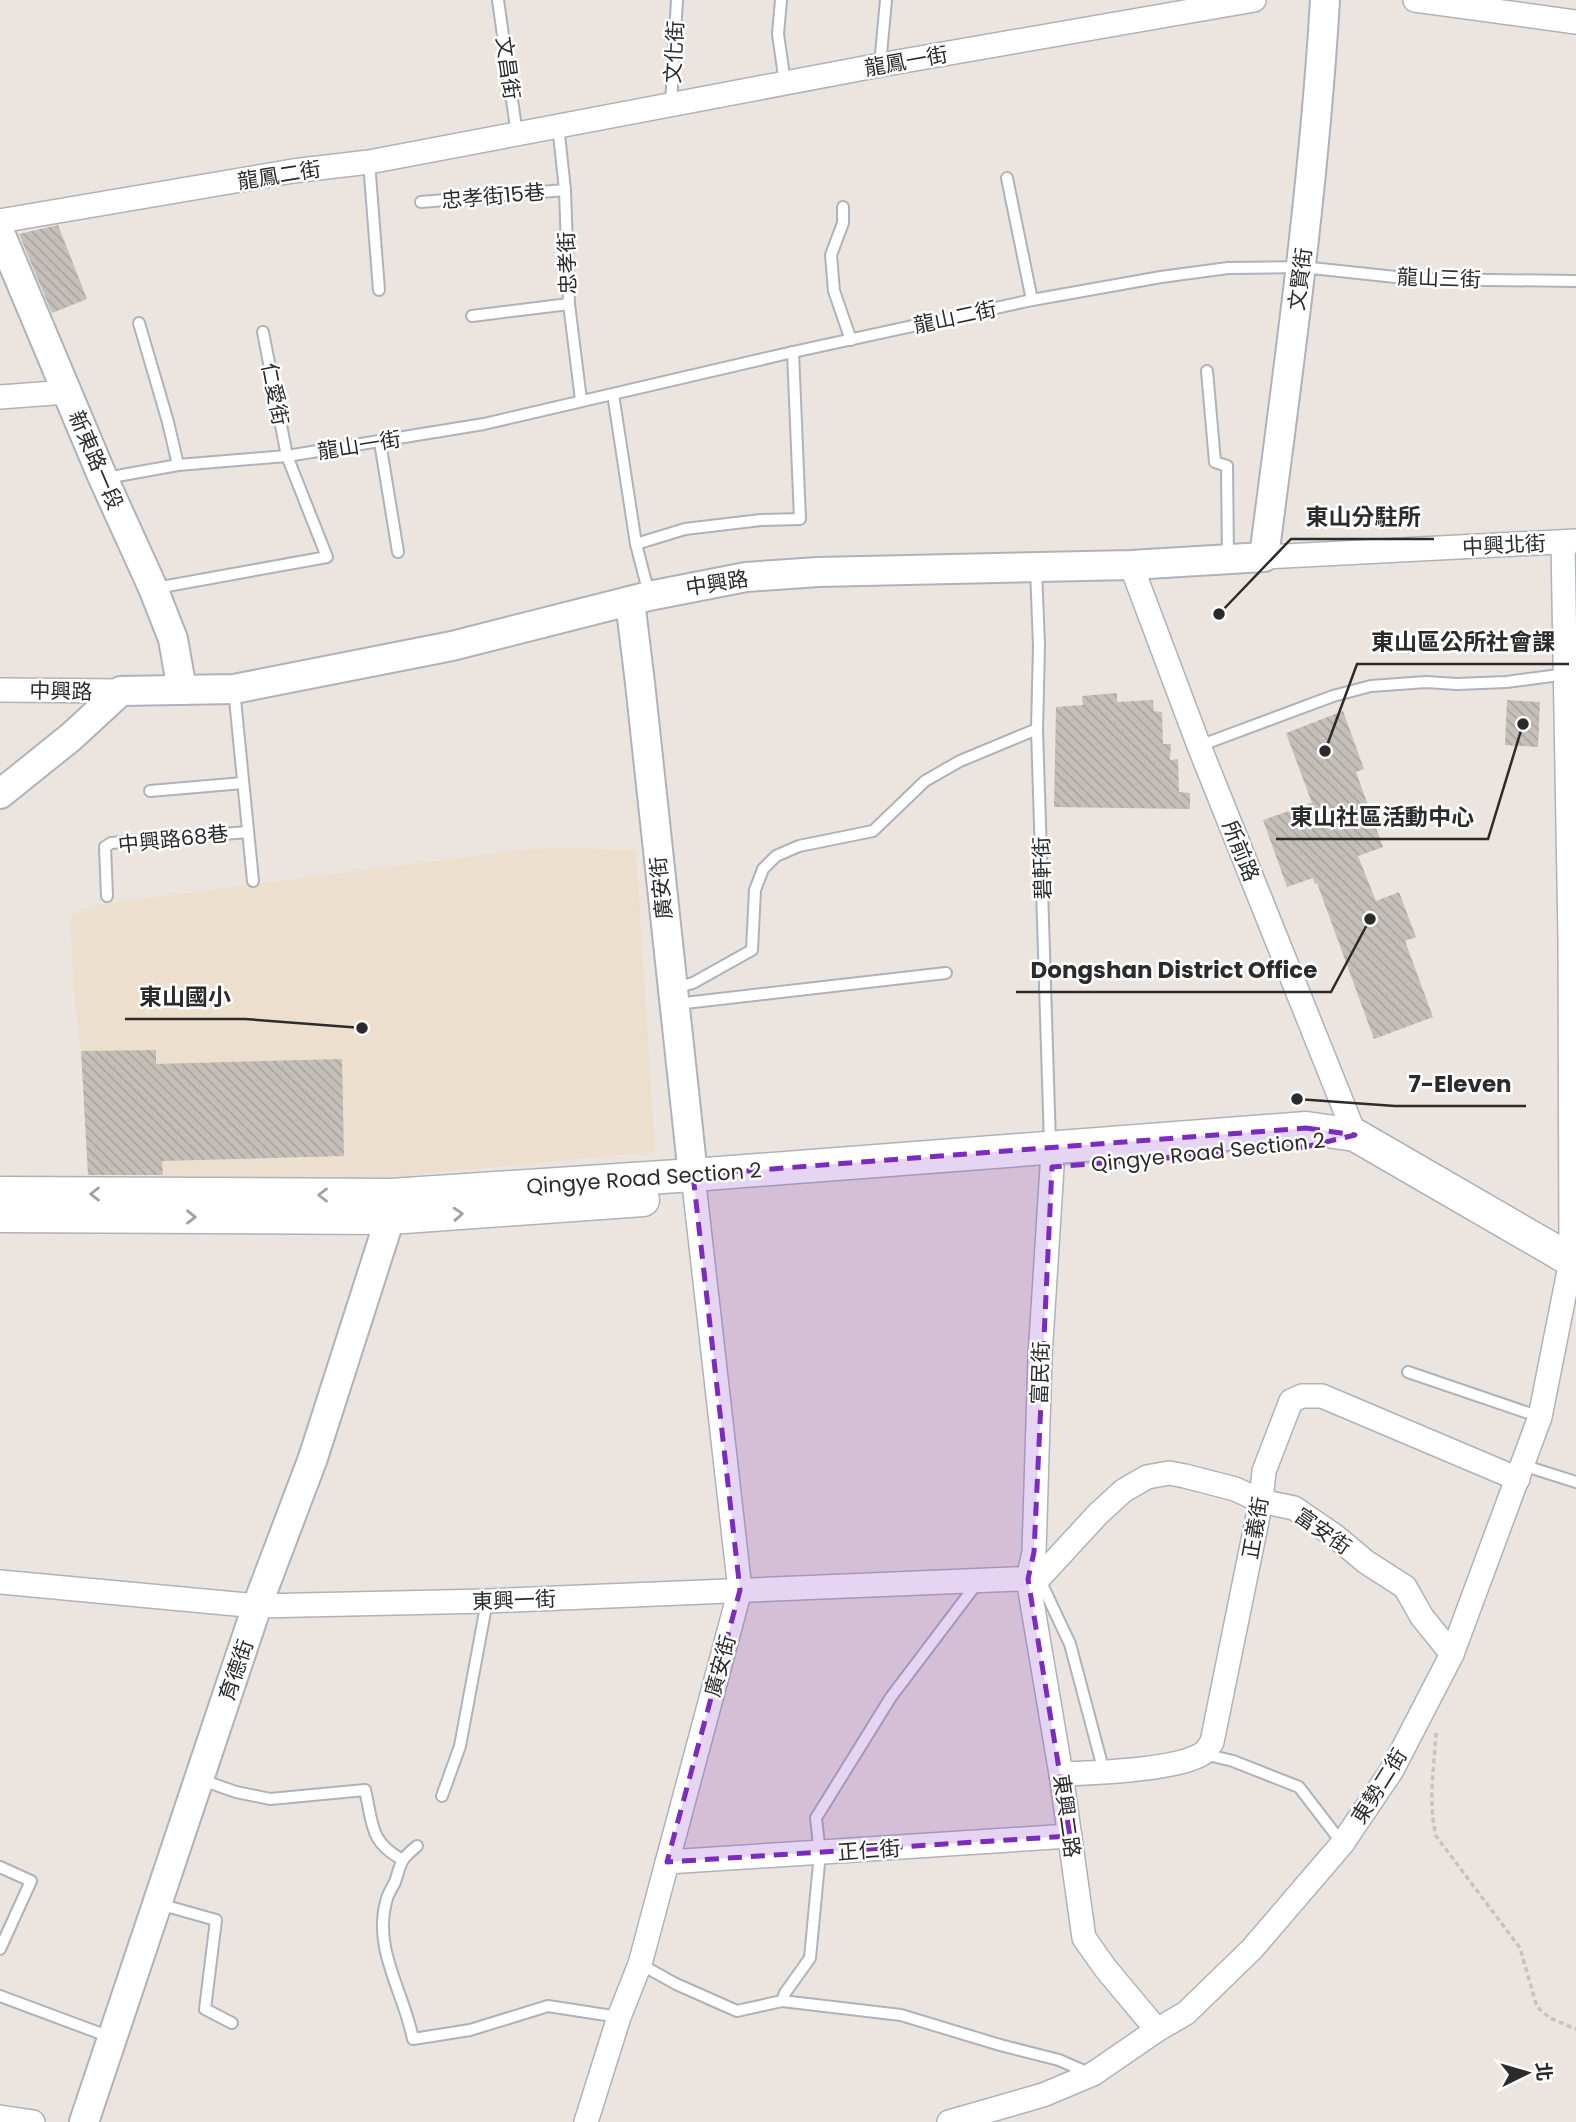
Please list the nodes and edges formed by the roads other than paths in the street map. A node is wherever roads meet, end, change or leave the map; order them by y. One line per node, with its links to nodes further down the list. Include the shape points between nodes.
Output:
1 (498, 0): 13 (lane, 文昌街)
2 (677, 0): 11 (lane, 文化街)
3 (781, 0): 10 (lane, via 778,34)
4 (886, 0): 9 (lane)
5 (1254, 0): 9 (street, 龍鳳一街)
6 (1325, 0): 21 (street, 文賢街)
7 (1415, 0): 8 (street)
8 (1576, 22)
9 (880, 65): 10 (street, 龍鳳一街)
10 (785, 83): 11 (street, 龍鳳一街)
11 (671, 104): 12 (street, 龍鳳一街)
12 (558, 125): 13 (street, 龍鳳二街); 16 (lane, 忠孝街)
13 (517, 135): 14 (street, 龍鳳二街)
14 (369, 162): 19 (street, 龍鳳二街); 23 (lane)
15 (1007, 177): 24 (lane)
16 (565, 190): 17 (lane, 忠孝街15巷); 25 (lane, 忠孝街)
17 (421, 202)
18 (843, 207): 29 (lane, via 844,223 831,255 834,291)
19 (0, 221)
20 (0, 233): 32 (street, 新東路一段)
21 (1301, 267): 22 (lane, 龍山三街, via 1414,279); 24 (lane, 龍山二街, via 1228,268); 43 (street, 文賢街)
22 (1576, 281)
23 (379, 290)
24 (1032, 300): 29 (lane, 龍山二街)
25 (569, 304): 26 (lane); 35 (lane, 忠孝街)
26 (472, 316)
27 (139, 323): 38 (lane)
28 (263, 332): 37 (lane, 仁愛街)
29 (851, 340): 30 (lane, 龍山二街)
30 (793, 352): 33 (lane, 龍山二街); 41 (lane, via 800,519 685,529)
31 (1207, 371): 44 (lane, via 1215,462 1227,466)
32 (67, 392): 34 (street); 39 (street, 新東路一段)
33 (613, 394): 35 (lane, 龍山一街); 41 (lane)
34 (0, 397)
35 (581, 400): 36 (lane, 龍山一街, via 484,424)
36 (380, 442): 37 (lane, 龍山一街); 42 (lane)
37 (287, 456): 38 (lane, 龍山一街); 47 (lane, 仁愛街, via 327,557)
38 (178, 465): 39 (lane, 龍山一街)
39 (103, 478): 47 (street, 新東路一段)
40 (1570, 542): 43 (street, 中興北街); 49 (street, 東勢二街)
41 (636, 544): 48 (lane)
42 (398, 552)
43 (1264, 557): 44 (street, 中興路)
44 (1228, 559): 45 (street, 中興路)
45 (1131, 565): 46 (street, 中興路); 55 (street, 所前路)
46 (1036, 569): 48 (street, 中興路, via 746,577); 54 (lane, 碧軒街)
47 (153, 588): 52 (street, 新東路一段, via 173,639)
48 (639, 599): 50 (street, 中興路, via 452,646); 64 (street, 廣安街, via 640,683)
49 (1571, 674): 55 (lane, via 1506,682 1371,686); 62 (street, 東勢二街)
50 (234, 689): 52 (street, 中興路); 56 (lane)
51 (0, 690): 53 (street, 中興路)
52 (182, 690): 53 (street, 中興路)
53 (121, 691): 58 (street)
54 (1037, 729): 64 (lane, via 970,756 925,781 873,831 799,846 775,856 763,869 755,890 752,950); 66 (lane, 碧軒街)
55 (1199, 746): 65 (street, 所前路)
56 (243, 783): 57 (lane); 59 (lane)
57 (150, 791)
58 (0, 794)
59 (248, 832): 60 (lane); 61 (lane, 中興路68巷, via 111,843 105,847)
60 (253, 881)
61 (107, 896)
62 (1573, 940): 71 (street, 東勢二街)
63 (946, 973): 64 (lane)
64 (672, 996): 67 (street, 廣安街)
65 (1355, 1135): 66 (main road, Qingye Road Section 2, via 1306,1128); 71 (main road)
66 (1051, 1157): 67 (main road, Qingye Road Section 2); 77 (street, 富民街)
67 (694, 1186): 69 (main road, Qingye Road Section 2); 80 (street, 廣安街)
68 (0, 1193): 69 (main road, Qingye Road Section 2, one-way to 68)
69 (391, 1207): 70 (main road, Qingye Road Section 2, one-way to 69); 82 (street, 育德街, via 313,1458)
70 (0, 1216)
71 (1574, 1262): 73 (street, 東勢二街)
72 (1408, 1371): 73 (lane)
73 (1540, 1417): 74 (street, 東勢二街)
74 (1520, 1472): 75 (lane); 76 (street, 正義街, via 1322,1396 1302,1396 1291,1401 1264,1471); 83 (street, 東勢二街)
75 (1576, 1482)
76 (1261, 1502): 77 (street, 富安街, via 1235,1489 1185,1476 1147,1477 1123,1491); 83 (street, 富安街, via 1294,1508 1405,1587); 84 (street, 正義街, via 1212,1742)
77 (1034, 1579): 79 (street, 東興一街); 85 (lane, via 1070,1644); 86 (street, 東興二路)
78 (0, 1582): 82 (street, 東興一街)
79 (978, 1583): 80 (street, 東興一街); 92 (lane, via 891,1697 816,1818)
80 (740, 1590): 81 (street, 東興一街); 94 (street, 廣安街)
81 (487, 1601): 82 (street, 東興一街); 88 (lane, via 460,1746)
82 (257, 1606): 87 (street, 育德街)
83 (1452, 1654): 90 (street, 東勢二街, via 1392,1770)
84 (1204, 1754): 85 (street, via 1177,1763); 90 (lane, via 1299,1787)
85 (1104, 1772): 86 (street)
86 (1061, 1774): 89 (street, 東興二路)
87 (199, 1779): 93 (lane, via 270,1799 365,1790 374,1834 383,1849); 96 (street, 育德街)
88 (442, 1796)
89 (1070, 1836): 92 (street, 正仁街); 103 (street, 東興二路, via 1084,1938)
90 (1342, 1844): 103 (street, 東勢二街, via 1252,1949 1186,2014)
91 (417, 1846): 93 (lane)
92 (820, 1853): 94 (street, 正仁街); 100 (lane, via 810,1958)
93 (401, 1859): 101 (lane, via 386,1902 383,1942 413,2039 470,2030 548,2006)
94 (667, 1862): 98 (street, 廣安街)
95 (0, 1867): 97 (lane, via 30,1881)
96 (157, 1903): 102 (lane, via 216,1920 205,2009); 104 (street, 育德街)
97 (0, 1949)
98 (640, 1964): 100 (lane, via 737,2011); 101 (street, 廣安街)
99 (0, 1996): 104 (lane)
100 (782, 2001): 105 (lane, via 901,2015)
101 (619, 2017): 109 (street, 廣安街)
102 (232, 2023)
103 (1157, 2031): 105 (street, 東勢二街)
104 (112, 2038): 108 (street, 育德街)
105 (1093, 2074): 110 (street, 東勢二街, via 1043,2095)
106 (0, 2117): 107 (street)
107 (33, 2122)
108 (84, 2122)
109 (586, 2122)
110 (949, 2122)

